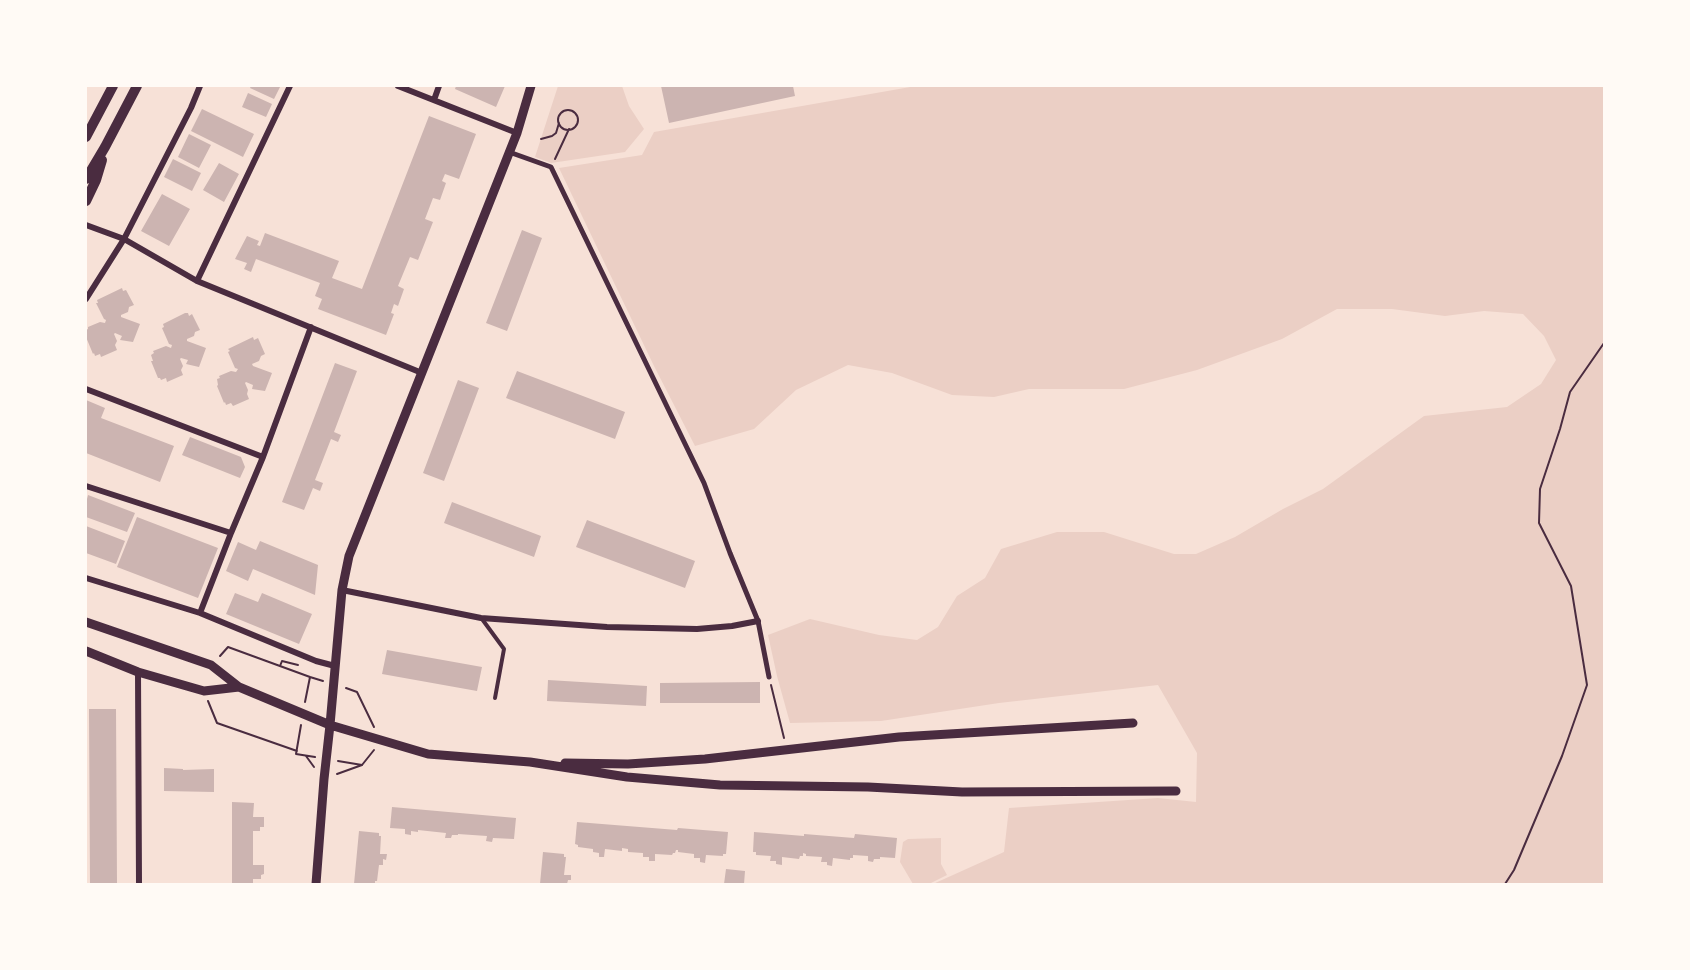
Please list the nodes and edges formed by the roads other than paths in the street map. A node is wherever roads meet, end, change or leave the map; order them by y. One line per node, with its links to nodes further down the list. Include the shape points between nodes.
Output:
1 (113, 86): 10 (main road)
2 (137, 86): 11 (main road)
3 (200, 86): 16 (street)
4 (290, 86): 17 (street)
5 (398, 86): 8 (street)
6 (439, 86): 8 (street)
7 (531, 86): 9 (street)
8 (434, 100): 9 (street)
9 (517, 133): 12 (street)
10 (86, 137)
11 (105, 147): 13 (main road); 14 (main road)
12 (509, 152): 20 (street); 29 (street, via 551,167 704,483)
13 (86, 179)
14 (86, 201)
15 (86, 225): 16 (street)
16 (124, 240): 17 (street); 18 (street)
17 (197, 281): 19 (street)
18 (86, 299)
19 (311, 327): 20 (street); 22 (street)
20 (422, 373): 26 (street, via 350,556)
21 (86, 389): 22 (street)
22 (263, 457): 24 (street)
23 (86, 486): 24 (street)
24 (231, 533): 27 (street)
25 (86, 578): 27 (street)
26 (342, 590): 28 (street); 32 (street)
27 (200, 613): 32 (street)
28 (481, 618): 29 (street, via 697,629); 36 (lane, via 504,649)
29 (758, 621): 34 (street)
30 (86, 622): 35 (street, via 211,665)
31 (86, 651): 33 (street)
32 (335, 666): 38 (street)
33 (138, 672): 35 (street, via 204,691); 41 (street)
34 (769, 677)
35 (239, 687): 38 (street)
36 (495, 698)
37 (1133, 723): 39 (street, via 899,737 628,764)
38 (330, 725): 39 (street, via 428,754); 42 (street)
39 (530, 762): 40 (street, via 627,777 720,785 963,792)
40 (1176, 790)
41 (139, 885)
42 (316, 885)

